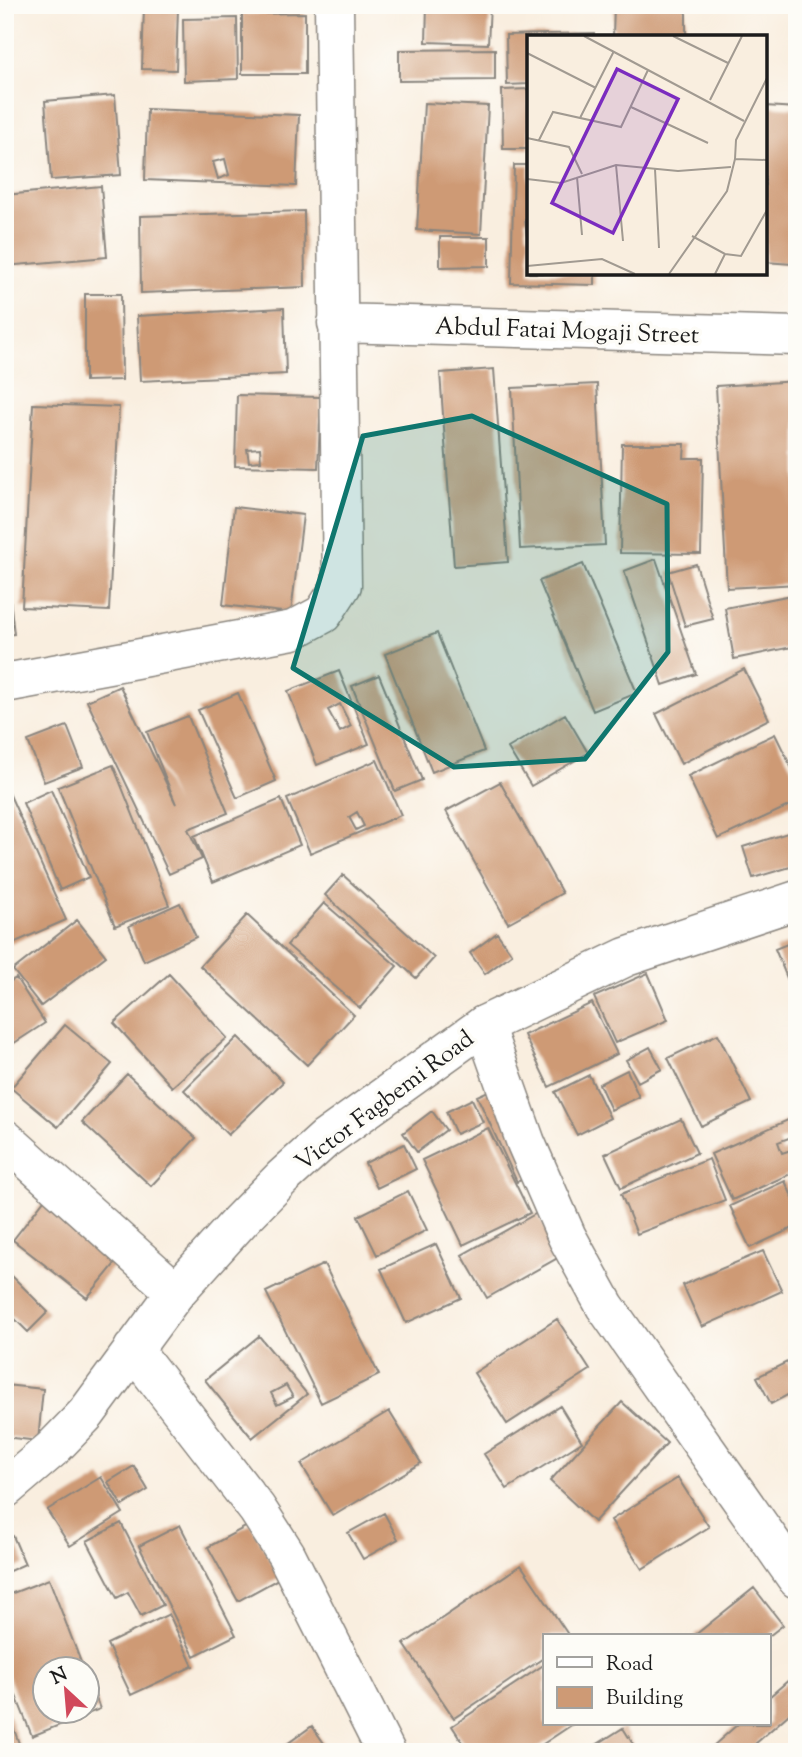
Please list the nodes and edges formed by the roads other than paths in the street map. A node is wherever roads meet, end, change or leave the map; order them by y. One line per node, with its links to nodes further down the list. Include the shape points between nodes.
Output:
1 (334, 5): 2 (street)
2 (337, 323): 3 (street, Abdul Fatai Mogaji Street); 4 (street, via 342,585 323,614 293,630)
3 (797, 337)
4 (5, 683)
5 (797, 900): 6 (street, Victor Fagbemi Road, via 626,957)
6 (484, 1025): 8 (street, Victor Fagbemi Road, via 325,1139 240,1221); 11 (street, via 526,1143 598,1294)
7 (5, 1139): 8 (street)
8 (176, 1292): 9 (street, Victor Fagbemi Road)
9 (133, 1349): 10 (street, Victor Fagbemi Road, via 86,1414); 12 (street, via 257,1509 286,1554)
10 (5, 1489)
11 (797, 1579)
12 (386, 1752)

